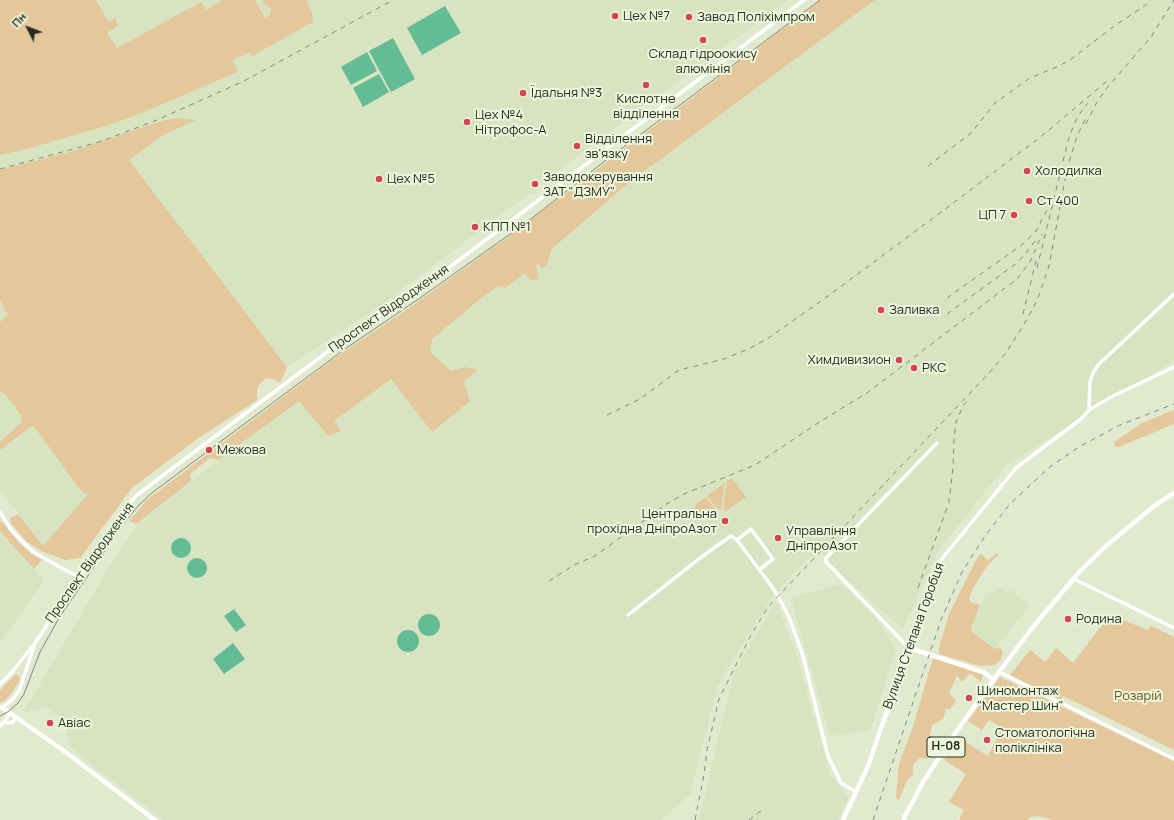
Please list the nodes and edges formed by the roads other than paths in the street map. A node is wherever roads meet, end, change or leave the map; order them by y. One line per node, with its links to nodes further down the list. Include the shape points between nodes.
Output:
1 (804, 0): 10 (street, Проспект Відродження, via 406,300 364,325 149,485 128,505)
2 (1174, 294): 4 (street, via 1092,373)
3 (1174, 367): 4 (street, Вулиця Степана Горобця, via 1112,396)
4 (1089, 410): 15 (street, Вулиця Степана Горобця, via 1081,419 1016,468 941,560)
5 (937, 442): 15 (street, via 826,558 826,562)
6 (1174, 493): 11 (main road, Н-08, via 1154,506 1106,546)
7 (0, 512): 10 (street, via 11,530 29,549)
8 (737, 540): 9 (street); 9 (street, via 751,529 773,559); 12 (street, via 731,536)
9 (760, 569): 25 (street, via 778,596 795,632 828,756 842,783)
10 (78, 577): 14 (street, Проспект Відродження)
11 (1074, 579): 13 (street); 16 (main road, Н-08)
12 (628, 615)
13 (1174, 628)
14 (35, 643): 18 (street, Проспект Відродження); 19 (street, Проспект Відродження, via 20,689 14,699)
15 (909, 648): 17 (main road, via 983,672); 25 (main road, Вулиця Степана Горобця, via 868,766)
16 (998, 672): 17 (main road, Н-08); 24 (street)
17 (993, 679): 26 (main road, Н-08, via 923,782)
18 (0, 684)
19 (1, 708): 20 (main road)
20 (10, 713): 21 (main road); 22 (street)
21 (16, 717): 22 (street, via 10,723); 27 (main road)
22 (4, 722): 23 (street)
23 (0, 726)
24 (1174, 759)
25 (856, 792): 28 (main road, Вулиця Степана Горобця)
26 (905, 819)
27 (155, 820)
28 (843, 820)

